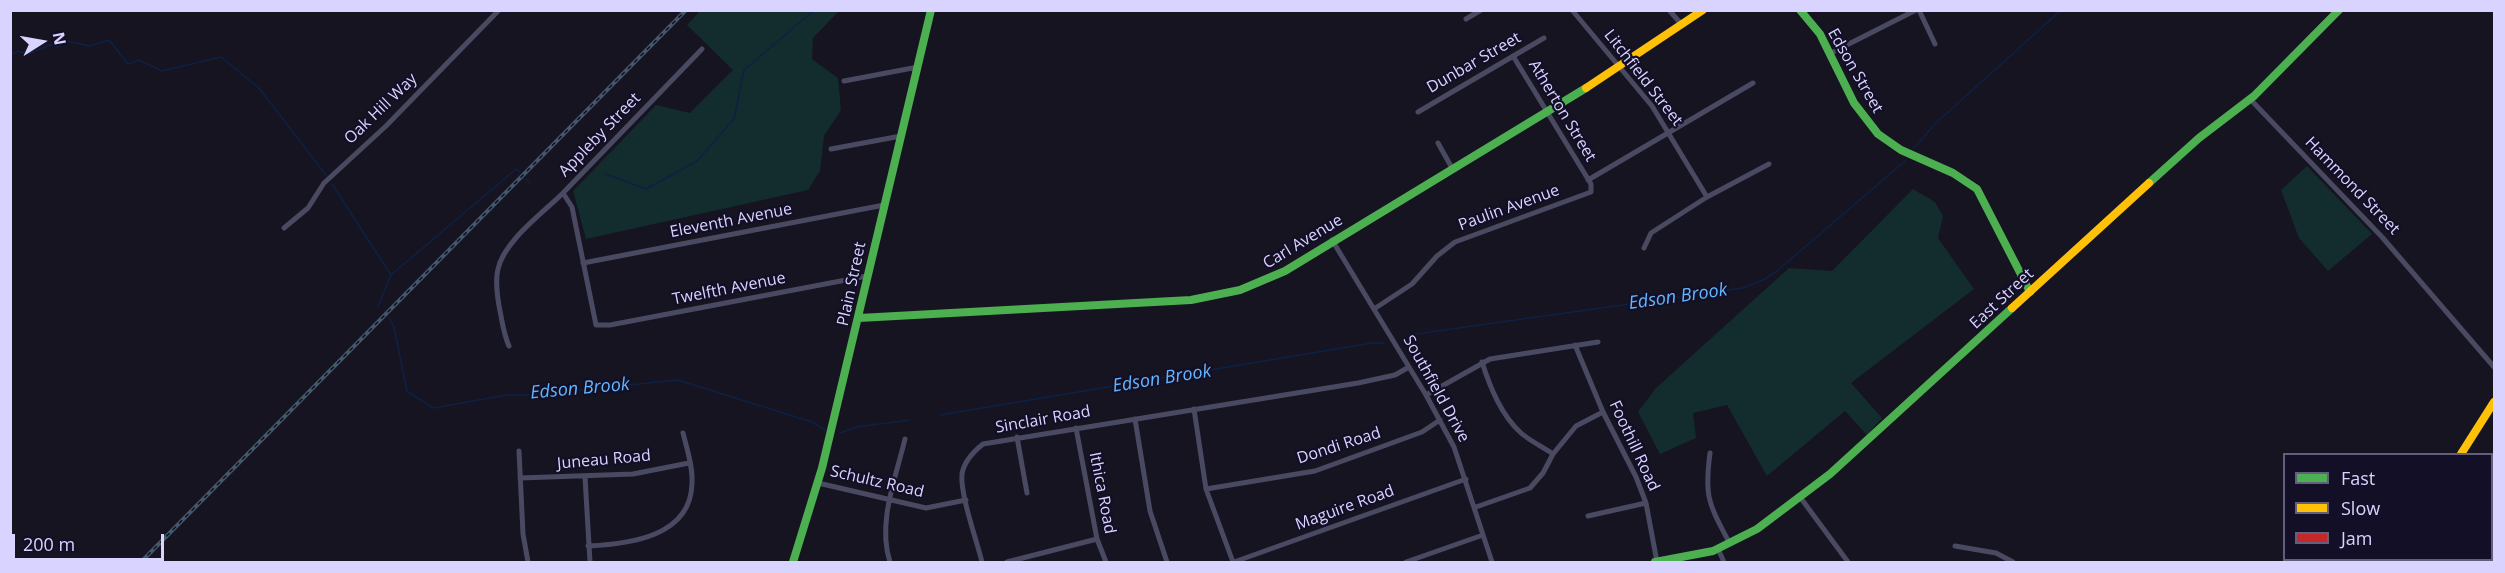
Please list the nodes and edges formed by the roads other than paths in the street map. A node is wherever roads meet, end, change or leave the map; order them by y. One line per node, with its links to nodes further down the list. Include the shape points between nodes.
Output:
1 (499, 10): 34 (street, Oak Hill Way, via 386,126 324,183 308,208)
2 (931, 10): 17 (street, Plain Street)
3 (1481, 10): 10 (street)
4 (1572, 10): 18 (street, Litchfield Street)
5 (1669, 10): 11 (street)
6 (1703, 10): 11 (street, Carl Avenue)
7 (1800, 10): 15 (street, Edson Street)
8 (1917, 10): 13 (street); 15 (street)
9 (2339, 10): 21 (street, East Street)
10 (1466, 19)
11 (1682, 25): 18 (street, Carl Avenue)
12 (1544, 38): 16 (street, Dunbar Street)
13 (1935, 44)
14 (702, 49): 31 (street, Appleby Street)
15 (1831, 53): 39 (street, Edson Street, via 1859,111 1877,134 1900,150 1965,178 1977,189)
16 (1513, 56): 22 (street, Atherton Street); 23 (street, Dunbar Street)
17 (918, 67): 19 (street); 25 (street, Plain Street)
18 (1619, 67): 22 (street, Carl Avenue); 24 (street, Litchfield Street)
19 (844, 81)
20 (1753, 83): 24 (street)
21 (2250, 99): 39 (street, East Street, via 2199,138); 48 (street, Hammond Street, via 2382,237)
22 (1547, 111): 29 (street, Carl Avenue); 30 (street, Atherton Street)
23 (1418, 112)
24 (1669, 133): 30 (street); 32 (street, Litchfield Street)
25 (901, 136): 27 (street); 33 (street, Plain Street)
26 (1438, 144): 29 (street)
27 (831, 149)
28 (1769, 164): 32 (street)
29 (1452, 168): 35 (street, Carl Avenue)
30 (1588, 180): 40 (street, Paulin Avenue, via 1592,188 1588,194 1455,242 1412,284)
31 (563, 193): 37 (street, Appleby Street, via 572,207); 45 (street, via 507,249 498,266 498,300)
32 (1707, 197): 36 (street, via 1651,233)
33 (884, 205): 37 (street, Eleventh Avenue); 38 (street, Plain Street)
34 (284, 228)
35 (1332, 240): 40 (street, Southfield Drive); 41 (street, Carl Avenue, via 1270,279 1212,297)
36 (1644, 248)
37 (583, 263): 42 (street, Appleby Street)
38 (867, 276): 41 (street, Plain Street); 42 (street, Twelfth Avenue, via 610,326)
39 (2030, 292): 70 (street, East Street, via 1877,433)
40 (1374, 309): 47 (street, Southfield Drive)
41 (859, 318): 67 (street, Plain Street)
42 (596, 325)
43 (1598, 342): 44 (street)
44 (1575, 345): 46 (street, via 1490,358); 52 (street, Foothill Road)
45 (509, 346)
46 (1482, 363): 49 (street); 62 (street, via 1491,388 1512,423)
47 (1409, 367): 49 (street, Southfield Drive); 51 (street, Sinclair Road, via 1395,375 1358,383)
48 (2494, 367)
49 (1426, 395): 54 (street, Southfield Drive)
50 (2494, 402): 61 (street)
51 (1194, 409): 53 (street, Sinclair Road); 68 (street)
52 (1603, 412): 62 (street, via 1576,426); 73 (street, Foothill Road)
53 (1134, 419): 55 (street, Sinclair Road); 89 (street, via 1150,511)
54 (1440, 420): 66 (street, Southfield Drive); 68 (street, Dondi Road, via 1422,432 1315,471)
55 (1076, 428): 57 (street, Sinclair Road); 77 (street, Ithica Road)
56 (683, 433): 63 (street)
57 (1017, 437): 69 (street); 72 (street, Sinclair Road, via 983,444 970,455 962,475)
58 (905, 439): 71 (street)
59 (519, 451): 65 (street)
60 (1710, 453): 78 (street, via 1708,497)
61 (2463, 453)
62 (1553, 454): 74 (street, via 1530,488)
63 (690, 463): 64 (street, Juneau Road, via 633,474); 79 (street, via 691,497 669,528 622,543)
64 (585, 477): 65 (street, Juneau Road); 79 (street)
65 (520, 478): 82 (street)
66 (1466, 479): 74 (street, Southfield Drive); 90 (street, Maguire Road)
67 (818, 483): 71 (street, Schultz Road); 84 (street, Plain Street)
68 (1206, 489): 90 (street)
69 (1027, 493)
70 (1800, 497): 78 (street, East Street); 95 (street)
71 (891, 500): 72 (street, Schultz Road, via 932,508); 85 (street, via 885,527)
72 (966, 500): 86 (street, Sinclair Road)
73 (1646, 503): 75 (street); 93 (street, Foothill Road)
74 (1476, 507): 76 (street, Southfield Drive)
75 (1588, 516)
76 (1483, 535): 91 (street); 92 (street, Southfield Drive)
77 (1097, 539): 87 (street); 88 (street, Ithica Road)
78 (1730, 544): 81 (street, East Street)
79 (588, 546): 83 (street)
80 (1955, 546): 96 (street, via 1996,553)
81 (1718, 549): 93 (street, East Street); 94 (street)
82 (528, 562)
83 (590, 562)
84 (793, 562)
85 (890, 562)
86 (982, 562)
87 (1007, 562)
88 (1106, 562)
89 (1167, 562)
90 (1234, 562)
91 (1406, 562)
92 (1492, 562)
93 (1656, 562)
94 (1724, 562)
95 (1848, 562)
96 (2013, 562)

